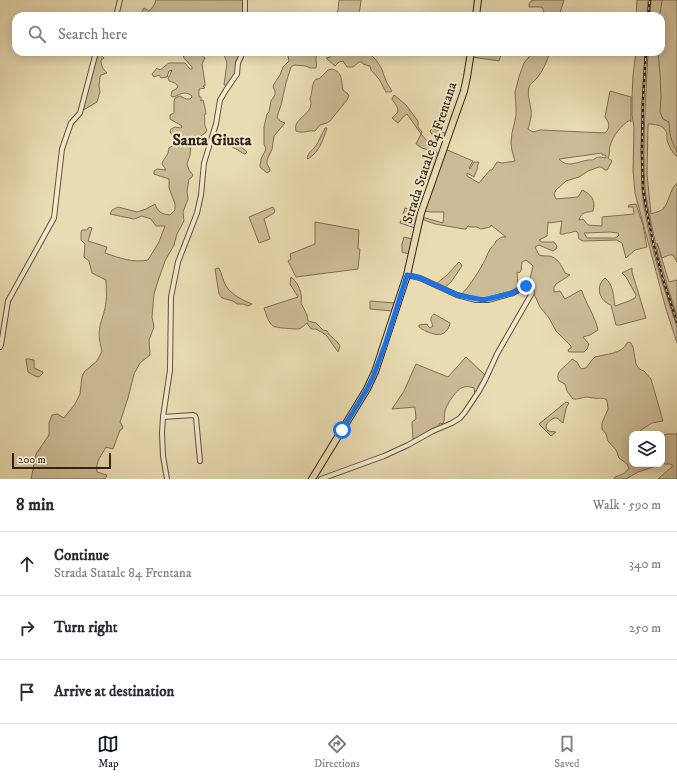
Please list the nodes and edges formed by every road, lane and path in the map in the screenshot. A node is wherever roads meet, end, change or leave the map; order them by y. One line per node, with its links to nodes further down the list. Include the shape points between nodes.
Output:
1 (120, 0): 4 (street)
2 (245, 0): 5 (street)
3 (478, 0): 6 (main road)
4 (117, 12)
5 (245, 12)
6 (476, 12)
7 (95, 56): 11 (street, via 80,113 71,123 62,149 54,218 8,301)
8 (241, 56): 12 (street, via 237,74 220,100 216,124 204,162 197,213 178,262 171,297 170,370)
9 (470, 56): 10 (main road, Strada Statale 84 Frentana, via 464,91 421,213)
10 (407, 275): 14 (main road, Strada Statale 84 Frentana, via 372,380); 15 (street, via 476,300 488,300 513,293 526,286 532,293 482,385 460,418 384,456)
11 (0, 347)
12 (163, 417): 13 (street, via 195,416); 16 (street, via 162,441)
13 (200, 461)
14 (317, 470): 15 (street); 17 (main road, Strada Statale 84 Frentana)
15 (328, 477): 18 (street)
16 (167, 479)
17 (312, 479)
18 (321, 479)

